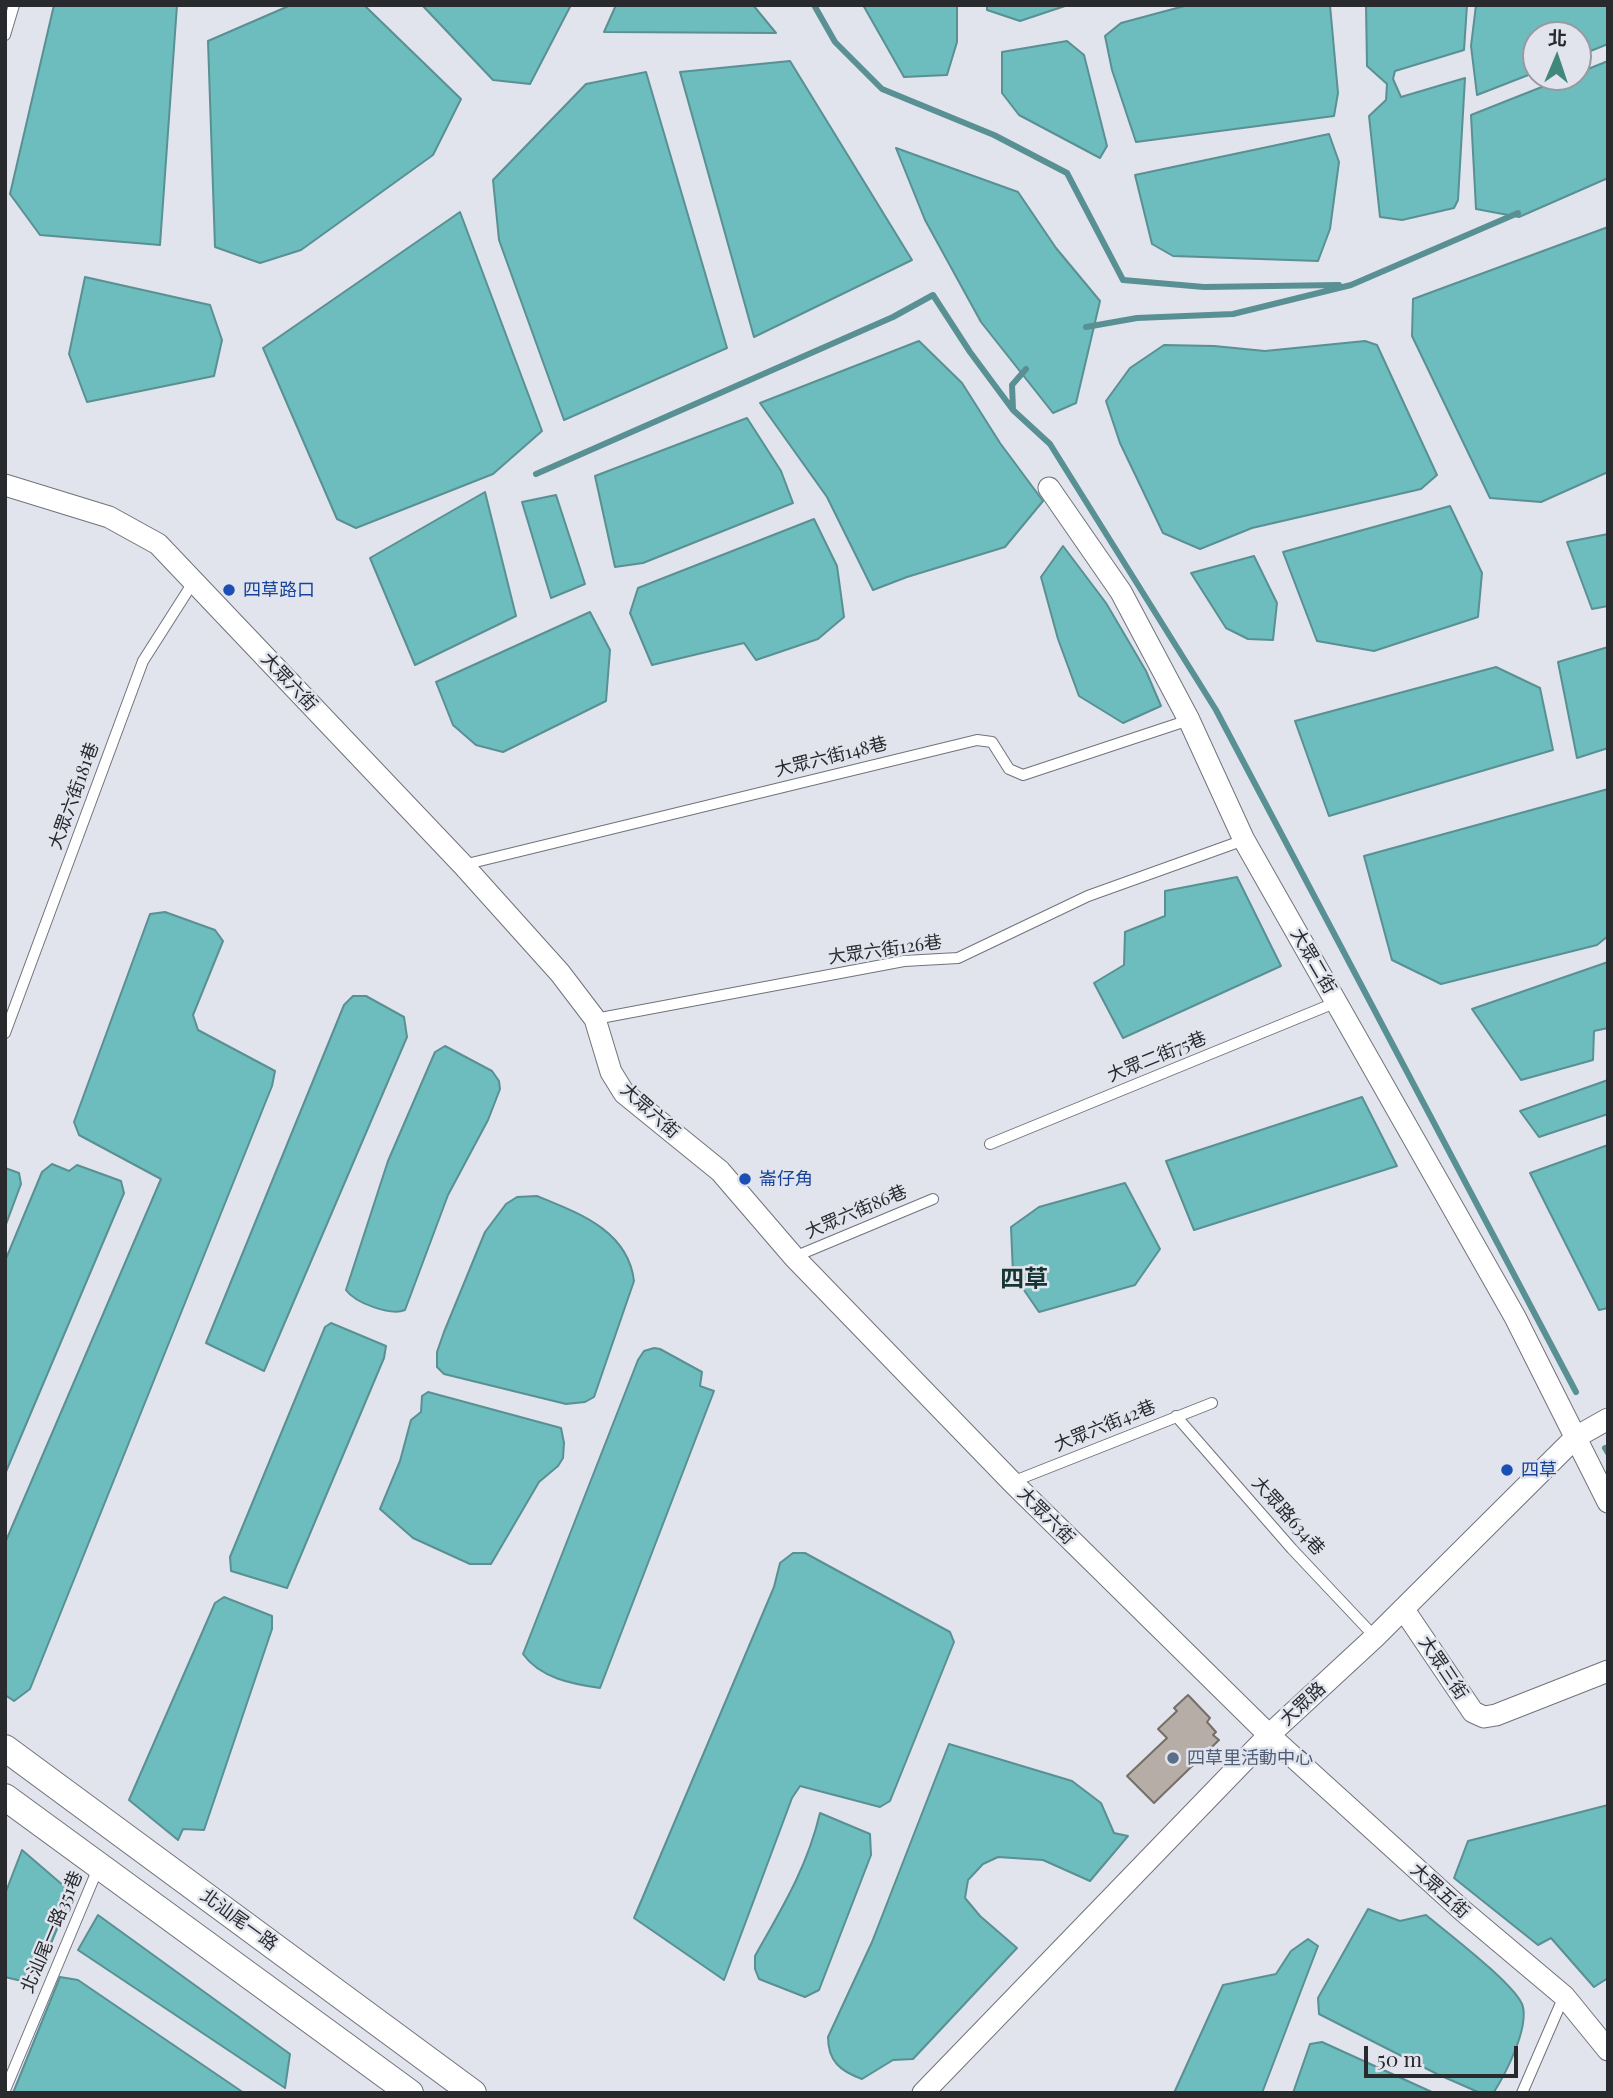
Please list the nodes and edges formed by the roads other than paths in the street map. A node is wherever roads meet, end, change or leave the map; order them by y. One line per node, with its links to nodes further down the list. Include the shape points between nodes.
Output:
1 (14, 5): 2 (lane)
2 (5, 35)
3 (5, 485): 5 (street, 大眾六街, via 109,517 158,544)
4 (1049, 488): 6 (street, 大眾二街, via 1121,592)
5 (194, 581): 8 (street, 大眾六街); 11 (lane, 大眾六街181巷, via 144,661)
6 (1189, 720): 7 (street, 大眾二街); 8 (lane, 大眾六街148巷, via 1023,775 1009,768 992,742 977,740)
7 (1244, 840): 9 (street, 大眾二街); 10 (lane, 大眾六街126巷, via 1088,896 958,958 904,961)
8 (463, 865): 10 (street, 大眾六街)
9 (1337, 1002): 12 (lane, 大眾二街75巷); 18 (street, 大眾二街, via 1515,1317)
10 (595, 1019): 14 (street, 大眾六街, via 611,1072 624,1093 720,1171)
11 (5, 1033)
12 (990, 1144)
13 (933, 1199): 14 (lane, 大眾六街86巷)
14 (794, 1257): 19 (street, 大眾六街)
15 (1212, 1403): 16 (lane, 大眾六街42巷)
16 (1177, 1416): 19 (lane, 大眾六街42巷); 22 (lane, 大眾路634巷)
17 (1608, 1419): 18 (street, 大眾路)
18 (1576, 1437): 20 (street); 21 (street, 大眾路)
19 (1012, 1482): 24 (street, 大眾六街)
20 (1608, 1502)
21 (1404, 1610): 22 (street, 大眾路); 23 (street, 大眾三街, via 1473,1712 1484,1717)
22 (1375, 1637): 24 (street, 大眾路)
23 (1608, 1671)
24 (1269, 1735): 30 (street, 大眾五街, via 1462,1911); 35 (street, 大眾路)
25 (5, 1748): 28 (street, 北汕尾一路)
26 (5, 1797): 27 (street)
27 (99, 1866): 29 (street); 32 (lane, 北汕尾一路351巷)
28 (253, 1931): 29 (street); 34 (street, 北汕尾一路)
29 (232, 1962): 33 (street)
30 (1564, 1996): 31 (street, 大眾五街); 36 (lane)
31 (1608, 2050)
32 (5, 2090)
33 (410, 2093)
34 (473, 2093)
35 (923, 2093)
36 (1522, 2093)

